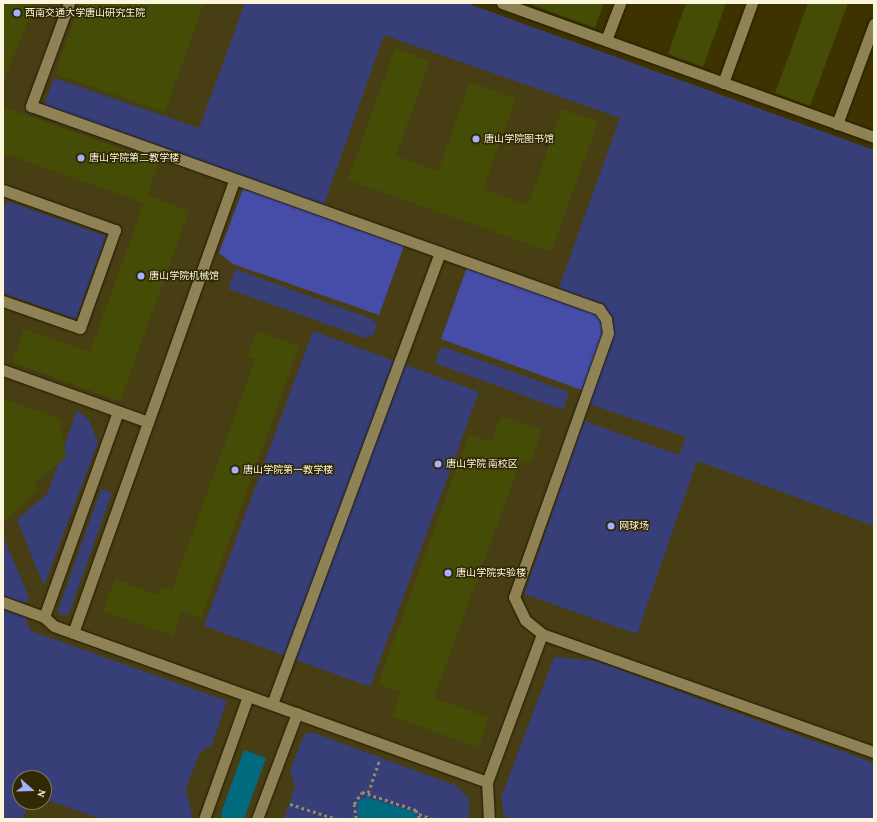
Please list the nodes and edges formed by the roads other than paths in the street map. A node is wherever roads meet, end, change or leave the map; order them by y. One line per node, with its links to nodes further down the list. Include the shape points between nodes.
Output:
1 (69, 3): 10 (lane, via 31,106)
2 (504, 3): 6 (lane)
3 (620, 3): 6 (lane)
4 (752, 3): 7 (lane)
5 (874, 24): 8 (lane)
6 (606, 40): 7 (lane)
7 (723, 83): 8 (lane)
8 (837, 124): 9 (lane)
9 (874, 137)
10 (234, 180): 12 (lane); 16 (lane)
11 (3, 190): 13 (lane, via 115,230 80,328)
12 (440, 252): 20 (lane, via 599,309 606,320 608,333 514,597 525,620); 22 (lane)
13 (3, 301)
14 (3, 370): 15 (lane)
15 (118, 412): 16 (lane); 18 (lane)
16 (148, 422): 19 (lane)
17 (3, 602): 18 (lane)
18 (44, 617): 19 (lane, via 54,626)
19 (73, 633): 21 (lane)
20 (542, 634): 24 (lane); 25 (lane)
21 (248, 696): 22 (lane); 26 (lane)
22 (272, 704): 23 (lane)
23 (296, 713): 25 (lane); 27 (lane)
24 (874, 752)
25 (487, 782): 28 (lane)
26 (204, 819)
27 (257, 819)
28 (489, 819)

